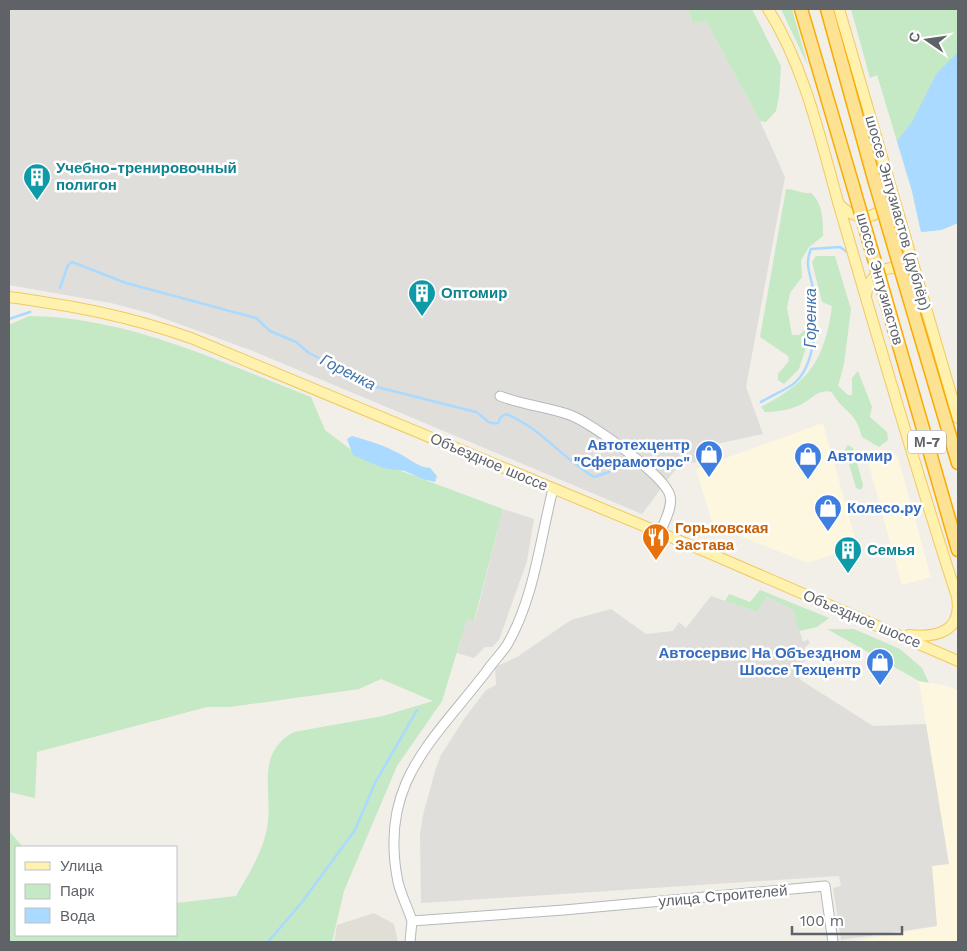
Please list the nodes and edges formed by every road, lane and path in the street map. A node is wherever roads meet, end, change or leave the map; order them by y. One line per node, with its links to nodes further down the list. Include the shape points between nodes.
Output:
1 (768, 9): 6 (main road, via 799,70)
2 (801, 9): 15 (highway, шоссе Энтузиастов / М-7, bridge)
3 (826, 9): 12 (highway, шоссе Энтузиастов / М-7, bridge)
4 (839, 9): 5 (main road, шоссе Энтузиастов (дублёр))
5 (890, 187): 6 (main road, via 885,205 870,216 852,215); 7 (main road, шоссе Энтузиастов (дублёр))
6 (838, 202): 9 (main road)
7 (918, 280): 9 (main road, via 904,269 886,269 871,280); 11 (main road, шоссе Энтузиастов (дублёр))
8 (9, 297): 13 (main road, Объездное шоссе, via 115,314 191,338)
9 (866, 298): 16 (main road)
10 (500, 396): 14 (street, via 570,415 592,425 656,476 670,496 670,506)
11 (958, 418)
12 (958, 463)
13 (553, 489): 14 (main road, Объездное шоссе); 19 (street, via 529,589 506,645 420,754 398,805 394,855 398,884)
14 (660, 533): 17 (main road, Объездное шоссе)
15 (958, 550)
16 (957, 599): 17 (main road, via 954,620 943,632 926,637)
17 (898, 634): 18 (main road, Объездное шоссе)
18 (958, 661)
19 (412, 921): 20 (street); 21 (street, улица Строителей, via 824,886)
20 (410, 942)
21 (833, 942)

